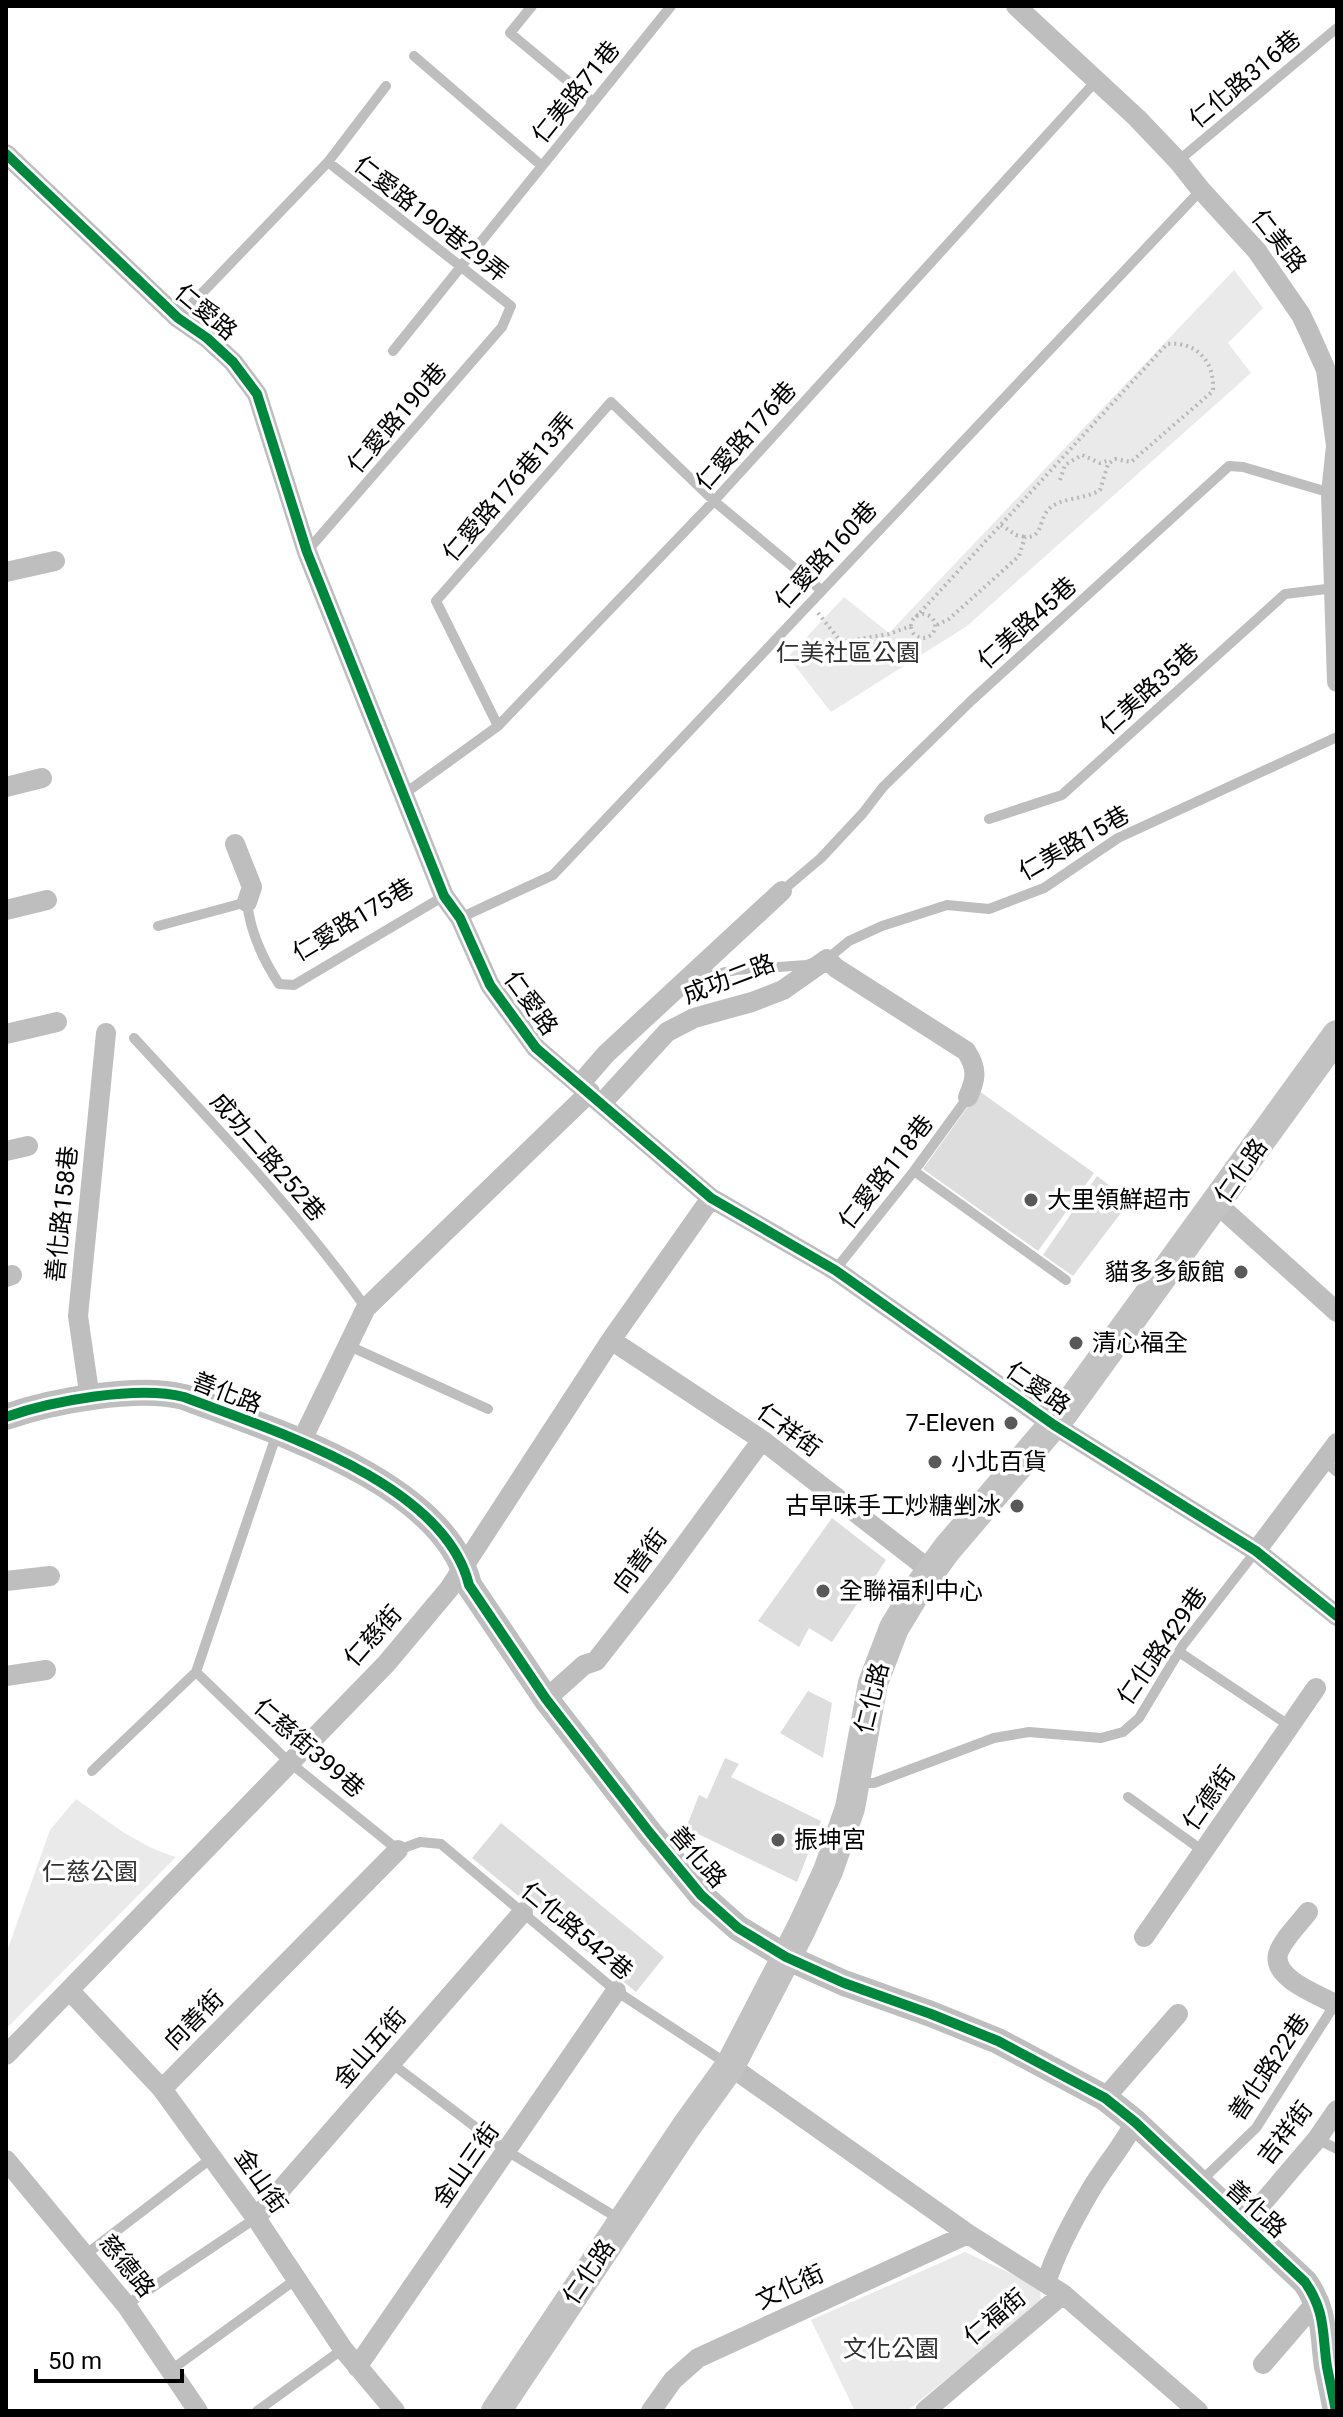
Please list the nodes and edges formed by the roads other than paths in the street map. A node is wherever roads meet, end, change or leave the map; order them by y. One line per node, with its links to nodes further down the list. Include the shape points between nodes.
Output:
1 (532, 6): 8 (lane, via 510,33)
2 (671, 6): 8 (lane, 仁美路71巷)
3 (1016, 6): 6 (street, 仁美路)
4 (1337, 28): 10 (lane, 仁化路316巷)
5 (414, 56): 12 (lane)
6 (1096, 81): 10 (street, 仁美路); 19 (lane, 仁愛路176巷)
7 (386, 86): 11 (lane)
8 (593, 102): 12 (lane, 仁美路71巷)
9 (6, 154): 16 (street, 仁愛路)
10 (1178, 161): 13 (street, 仁美路)
11 (328, 162): 14 (lane, 仁愛路190巷29弄); 16 (lane)
12 (542, 166): 14 (lane, 仁愛路190巷)
13 (1201, 190): 18 (street, 仁美路, via 1257,251 1301,315 1321,358 1336,446); 24 (lane, 仁愛路160巷)
14 (460, 269): 15 (lane, 仁愛路190巷29弄); 17 (lane, 仁愛路190巷)
15 (511, 306): 20 (lane, 仁愛路190巷, via 502,327)
16 (178, 318): 20 (street, 仁愛路, via 233,362 257,394)
17 (393, 351)
18 (1331, 493): 23 (street, 仁美路); 33 (lane, 仁美路45巷, via 1229,466 972,700 883,787 821,858)
19 (714, 501): 24 (lane); 26 (lane, 仁愛路176巷); 26 (lane, 仁愛路176巷13弄, via 611,402 436,601)
20 (307, 552): 30 (street, 仁愛路)
21 (55, 561): 22 (street)
22 (6, 572)
23 (1335, 588): 25 (street, 仁美路); 31 (lane, 仁美路35巷, via 1285,594 1062,795)
24 (821, 590): 38 (lane, 仁愛路160巷, via 553,875)
25 (1337, 682)
26 (498, 726): 30 (lane, 仁愛路176巷)
27 (1337, 737): 40 (lane, 仁美路15巷, via 1118,838 1044,888 989,909 947,905 882,926 849,941)
28 (42, 778): 29 (street)
29 (6, 787)
30 (404, 794): 34 (street, 仁愛路)
31 (989, 819)
32 (235, 844): 36 (street, 仁愛路175巷, via 252,887)
33 (782, 891): 41 (street, 成功二路)
34 (444, 896): 36 (lane, 仁愛路175巷, via 294,985 279,984 271,972); 38 (street, 仁愛路)
35 (47, 900): 37 (street)
36 (247, 902): 39 (lane)
37 (6, 910)
38 (460, 918): 47 (street, 仁愛路, via 490,985 536,1048)
39 (158, 926)
40 (827, 959): 41 (lane, 仁美路15巷); 47 (street, 成功二路, via 783,990 667,1032); 48 (street, via 966,1051 976,1077)
41 (686, 980): 47 (street, 成功二路, via 606,1054)
42 (57, 1022): 44 (street)
43 (106, 1033): 60 (street, 善化路158巷, via 78,1316)
44 (6, 1034)
45 (1337, 1035): 53 (main road, 仁化路)
46 (134, 1038): 56 (lane, 成功二路252巷, via 227,1139)
47 (591, 1093): 52 (street, 仁愛路); 56 (street, 成功二路)
48 (968, 1097): 51 (lane, 仁愛路118巷)
49 (28, 1146): 50 (street)
50 (6, 1151)
51 (914, 1171): 54 (lane, 仁愛路118巷); 55 (lane)
52 (711, 1198): 54 (street, 仁愛路); 58 (street, 仁慈街)
53 (1217, 1204): 57 (street); 63 (main road, 仁化路)
54 (835, 1270): 63 (street, 仁愛路)
55 (1066, 1280)
56 (366, 1308): 59 (street, 成功二路)
57 (1337, 1312)
58 (611, 1340): 65 (street, 仁祥街); 69 (street, 仁慈街)
59 (347, 1345): 61 (lane); 64 (street, 成功二路)
60 (90, 1399): 62 (street, 善化路); 64 (street, 善化路, via 164,1391)
61 (488, 1409)
62 (6, 1417)
63 (1054, 1425): 68 (street, 仁愛路); 70 (main road, 仁化路)
64 (289, 1437): 69 (street, 善化路, via 396,1494 437,1528); 76 (lane)
65 (762, 1440): 70 (street, 仁祥街); 79 (street, 向善街, via 596,1661 584,1665)
66 (1337, 1443): 67 (street)
67 (1330, 1466): 68 (street)
68 (1256, 1551): 73 (street, 仁愛路); 74 (lane, 仁化路429巷)
69 (465, 1567): 79 (street, 善化路, via 469,1585); 81 (street, 仁慈街, via 386,1664)
70 (931, 1571): 83 (main road, 仁化路, via 882,1656)
71 (50, 1576): 72 (street)
72 (6, 1581)
73 (1337, 1616)
74 (1179, 1652): 80 (lane); 83 (lane, 仁化路429巷, via 1139,1718 1123,1732 1101,1738 1029,1732 994,1738 874,1783)
75 (46, 1670): 77 (street)
76 (196, 1672): 81 (lane, 仁慈街399巷); 82 (lane)
77 (6, 1676)
78 (1316, 1688): 80 (street, 仁德街)
79 (546, 1699): 90 (street, 善化路, via 701,1895 738,1928)
80 (1290, 1726): 86 (street, 仁德街)
81 (288, 1761): 85 (lane, 仁慈街399巷); 91 (street, 仁慈街)
82 (92, 1771)
83 (855, 1783): 90 (main road, 仁化路, via 828,1871)
84 (1128, 1797): 86 (lane)
85 (398, 1850): 87 (lane, 仁化路542巷, via 420,1842 441,1844); 98 (street, 向善街)
86 (1203, 1851): 89 (street, 仁德街)
87 (523, 1912): 92 (lane, 仁化路542巷); 96 (street, 金山五街)
88 (1308, 1912): 93 (street, via 1278,1954 1279,1966 1284,1976)
89 (1144, 1937)
90 (786, 1957): 97 (main road, 仁化路); 99 (street, 善化路, via 998,2041)
91 (70, 1991): 95 (street, 仁慈街); 98 (street, 金山街)
92 (616, 1991): 97 (lane, 仁化路542巷); 104 (street, 金山三街)
93 (1336, 2005): 107 (lane, 善化路22巷, via 1256,2128)
94 (1178, 2014): 99 (street)
95 (6, 2055)
96 (391, 2063): 104 (lane); 108 (street, 金山五街)
97 (730, 2066): 109 (main road, 仁化路); 111 (street)
98 (162, 2089): 105 (street, 金山街)
99 (1105, 2098): 101 (street, 善化路)
100 (1337, 2110): 102 (street, 吉祥街)
101 (1135, 2122): 107 (street, 善化路); 114 (street, via 1054,2258)
102 (1317, 2139): 103 (lane); 110 (street, 吉祥街)
103 (1337, 2149)
104 (507, 2151): 109 (lane); 119 (street, 金山三街)
105 (213, 2157): 108 (street, 金山街); 112 (lane)
106 (6, 2160): 112 (street, 慈德路)
107 (1198, 2183): 110 (street, 善化路)
108 (256, 2218): 113 (street, 金山街); 116 (lane)
109 (623, 2221): 124 (main road, 仁化路)
110 (1243, 2226): 115 (street, 善化路)
111 (968, 2234): 114 (street); 125 (street, 文化街, via 698,2358 673,2380)
112 (85, 2255): 116 (street, 慈德路)
113 (295, 2280): 117 (street, 金山街); 120 (lane)
114 (1054, 2289): 126 (street, 仁福街); 127 (street)
115 (1318, 2300): 118 (street); 128 (street)
116 (126, 2305): 120 (street, 慈德路)
117 (343, 2349): 119 (street, 金山街); 122 (lane)
118 (1263, 2364)
119 (357, 2367): 123 (street, 金山街)
120 (171, 2370): 121 (street, 慈德路)
121 (198, 2411)
122 (257, 2411)
123 (395, 2411)
124 (496, 2411)
125 (651, 2411)
126 (925, 2411)
127 (1198, 2411)
128 (1336, 2411)

